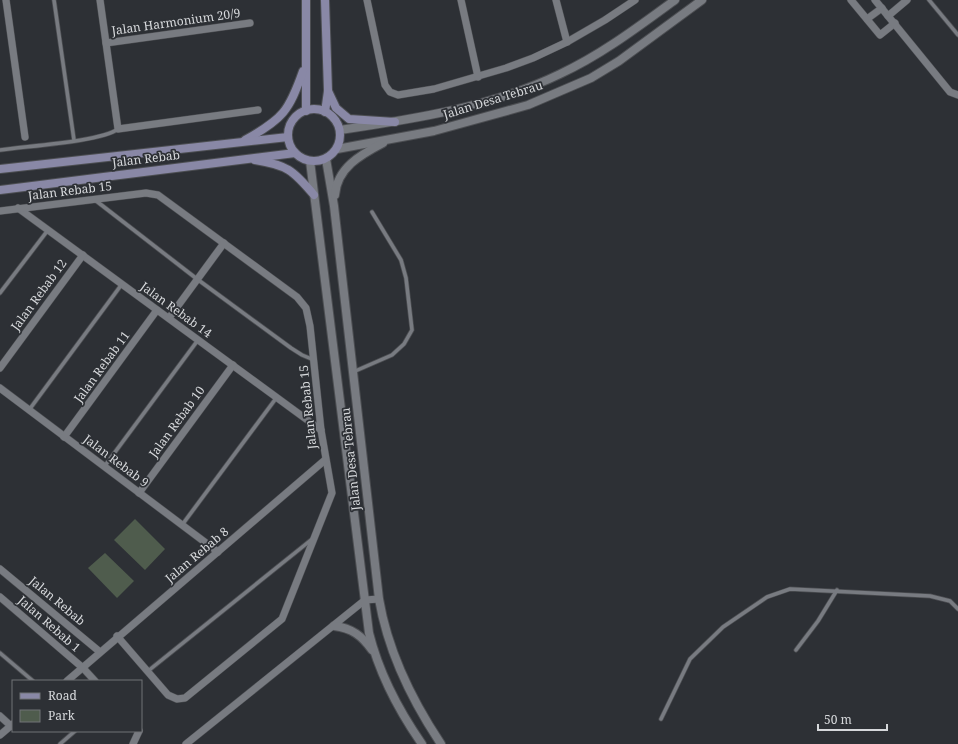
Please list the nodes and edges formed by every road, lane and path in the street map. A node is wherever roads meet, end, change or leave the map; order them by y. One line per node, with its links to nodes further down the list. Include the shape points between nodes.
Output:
1 (6, 0): 34 (street)
2 (54, 0): 37 (lane)
3 (100, 0): 23 (street)
4 (306, 0): 24 (main road)
5 (325, 0): 26 (main road)
6 (367, 0): 25 (street, via 385,85 390,92 398,95 434,89)
7 (462, 0): 25 (street)
8 (556, 0): 22 (street)
9 (635, 0): 22 (street)
10 (675, 0): 31 (street, Jalan Desa Tebrau, via 596,55 560,75 472,106)
11 (702, 0): 36 (street, Jalan Desa Tebrau, via 620,61 591,78 528,105 434,131)
12 (851, 0): 18 (street)
13 (875, 0): 16 (street)
14 (907, 0): 17 (street)
15 (929, 0): 21 (lane)
16 (882, 8): 17 (street); 18 (street)
17 (888, 16): 19 (street)
18 (867, 19): 19 (street, via 880,35)
19 (894, 23): 27 (street, via 950,92)
20 (250, 24): 23 (street, Jalan Harmonium 20/9)
21 (958, 35)
22 (567, 42): 25 (street, via 533,58)
23 (106, 43): 32 (street)
24 (305, 65): 29 (main road); 38 (main road, via 292,100 281,116 266,129)
25 (478, 77)
26 (328, 91): 30 (main road); 31 (main road, via 336,108 349,119)
27 (958, 95)
28 (258, 110): 32 (street)
29 (306, 111): 30 (main road); 35 (main road, via 293,121)
30 (325, 112): 33 (main road, via 334,119)
31 (395, 122): 33 (street, Jalan Desa Tebrau)
32 (118, 129): 37 (lane, via 111,134)
33 (340, 130): 39 (main road, via 340,143)
34 (25, 137)
35 (288, 137): 38 (main road); 41 (main road)
36 (390, 139): 39 (street, Jalan Desa Tebrau); 49 (street, via 366,152 343,172 336,185)
37 (74, 140): 40 (lane)
38 (243, 142): 45 (main road)
39 (337, 149): 43 (main road)
40 (0, 150)
41 (296, 153): 42 (main road, Jalan Rebab); 44 (main road)
42 (243, 158): 46 (main road, Jalan Rebab); 47 (main road, via 288,168)
43 (326, 159): 44 (main road); 49 (street, Jalan Desa Tebrau)
44 (310, 161): 47 (street, Jalan Desa Tebrau)
45 (0, 170)
46 (0, 190)
47 (314, 195): 81 (street, Jalan Desa Tebrau)
48 (94, 199): 50 (street, Jalan Rebab 15); 54 (street, Jalan Rebab 15, via 146,192 158,196); 56 (lane)
49 (334, 206): 65 (street, Jalan Desa Tebrau)
50 (18, 208): 51 (street, Jalan Rebab 15); 53 (street, Jalan Rebab 14)
51 (0, 212)
52 (372, 212): 65 (lane, via 401,260 406,278 412,330 404,344 392,355)
53 (48, 230): 55 (street, Jalan Rebab 14); 58 (lane)
54 (224, 243): 56 (street); 62 (street, Jalan Rebab 15, via 298,297 306,308)
55 (82, 255): 57 (street, Jalan Rebab 14); 63 (street, Jalan Rebab 12)
56 (197, 279): 60 (street); 62 (lane, via 302,355)
57 (122, 284): 59 (street, Jalan Rebab 14); 68 (lane)
58 (0, 293)
59 (157, 310): 60 (street, Jalan Rebab 14); 70 (street, Jalan Rebab 11)
60 (169, 318): 61 (street, Jalan Rebab 14)
61 (198, 340): 64 (street, Jalan Rebab 14); 72 (lane)
62 (315, 360): 69 (street, Jalan Rebab 15)
63 (1, 363)
64 (233, 365): 67 (street, Jalan Rebab 14); 73 (street, Jalan Rebab 10)
65 (353, 372): 80 (street, Jalan Desa Tebrau)
66 (0, 388): 68 (street, Jalan Rebab 9)
67 (277, 398): 69 (street, Jalan Rebab 14); 74 (lane)
68 (29, 410): 70 (street, Jalan Rebab 9)
69 (321, 430): 71 (street, Jalan Rebab 15)
70 (64, 437): 72 (street, Jalan Rebab 9)
71 (325, 460): 75 (street, Jalan Rebab 15, via 332,493); 76 (street, Jalan Rebab 8)
72 (104, 467): 73 (street, Jalan Rebab 9)
73 (139, 493): 74 (street, Jalan Rebab 9)
74 (182, 525): 76 (street, Jalan Rebab 9)
75 (315, 537): 90 (lane); 90 (street, Jalan Rebab 15, via 282,619 185,698 177,699 168,695)
76 (218, 552): 84 (street, Jalan Rebab 8)
77 (0, 569): 86 (street, Jalan Rebab)
78 (837, 590): 82 (lane, via 930,596 950,601); 85 (lane); 95 (lane, via 790,589 766,597 744,610 690,659)
79 (0, 597): 89 (street, Jalan Rebab 1)
80 (379, 599): 81 (street); 104 (street, Jalan Desa Tebrau, via 383,627 395,660 423,717)
81 (366, 600): 83 (street); 87 (street, Jalan Desa Tebrau)
82 (958, 609)
83 (334, 626): 87 (street, via 353,631); 102 (street)
84 (117, 636): 86 (street, Jalan Rebab 8); 90 (street, Jalan Rebab 15)
85 (796, 650)
86 (100, 652): 89 (street, Jalan Rebab 8)
87 (374, 652): 103 (street, Jalan Desa Tebrau, via 397,703)
88 (0, 653): 91 (lane)
89 (83, 668): 92 (street, Jalan Rebab 8); 93 (street, Jalan Rebab 1)
90 (147, 672)
91 (31, 680)
92 (68, 680)
93 (94, 680)
94 (0, 716): 96 (street)
95 (661, 719)
96 (12, 725): 99 (street)
97 (75, 732): 100 (lane)
98 (139, 732): 101 (street)
99 (0, 735)
100 (60, 744)
101 (133, 744)
102 (186, 744)
103 (422, 744)
104 (441, 744)

